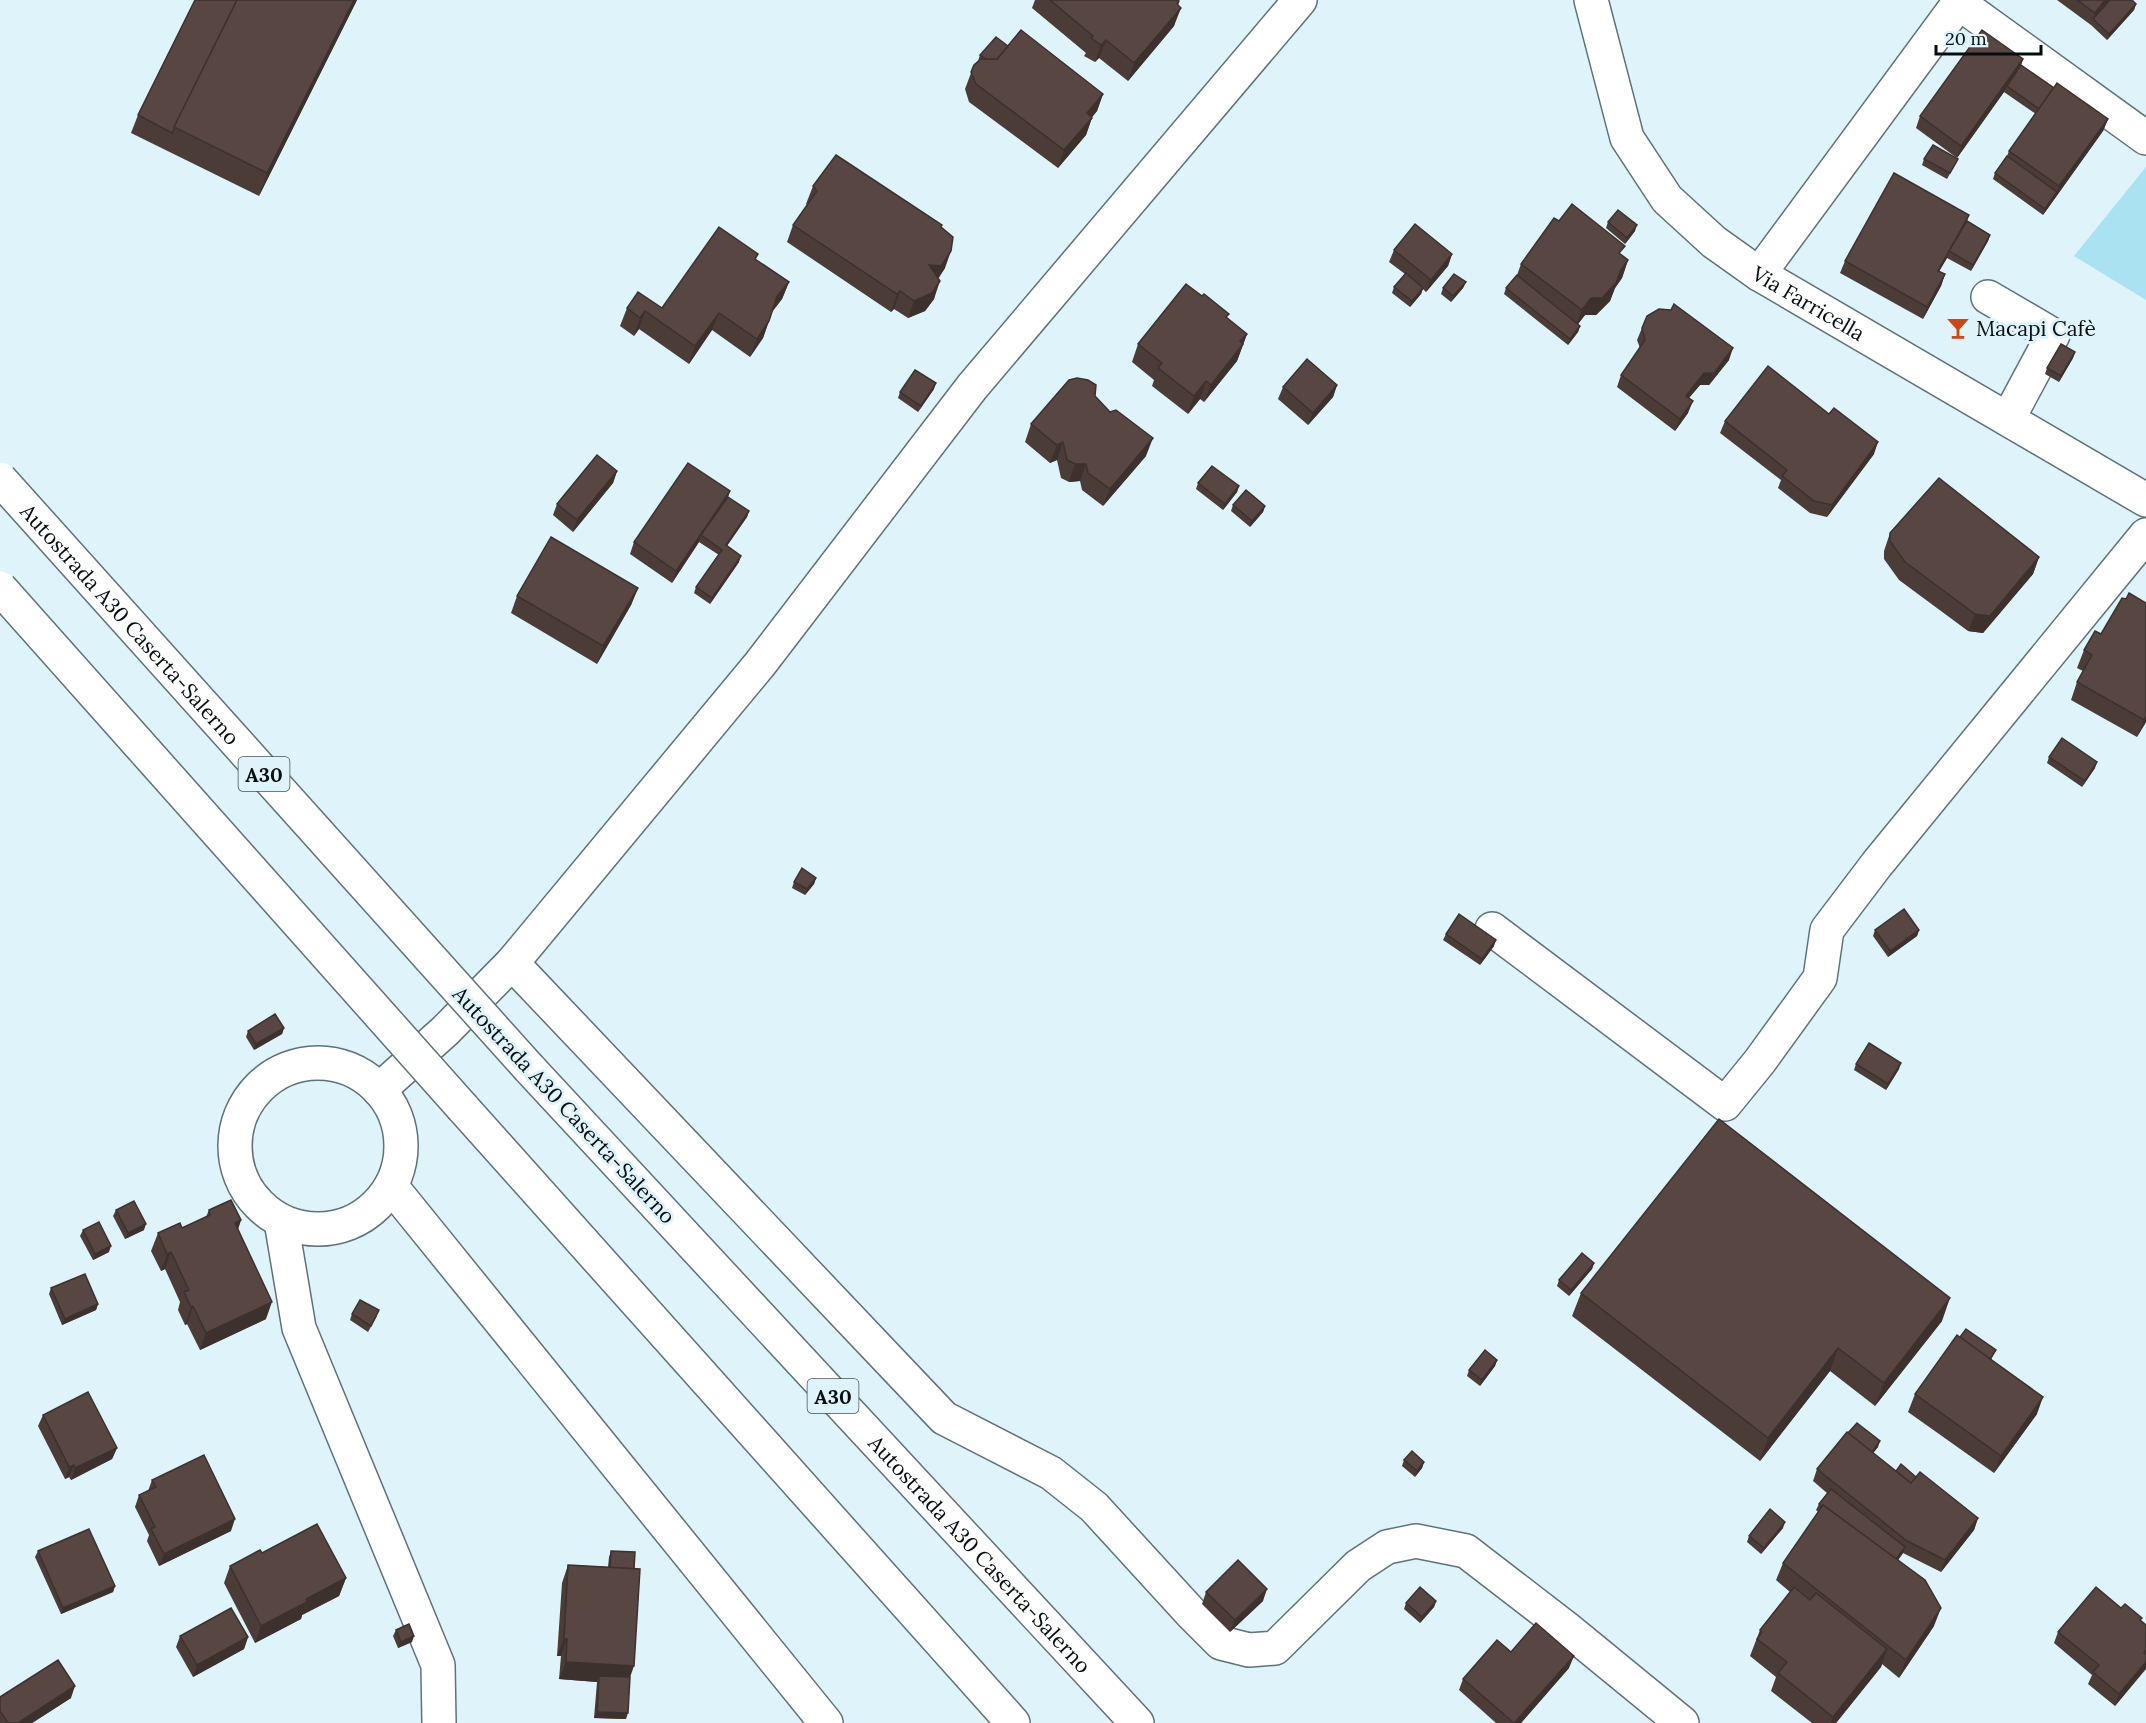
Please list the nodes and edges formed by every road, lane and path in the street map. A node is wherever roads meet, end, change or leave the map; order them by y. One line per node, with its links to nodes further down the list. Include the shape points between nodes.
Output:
1 (1300, 0): 13 (main road, via 972,387 760,664)
2 (1591, 0): 5 (main road, Via Farricella, via 1627,138 1667,200 1714,242)
3 (1960, 1): 4 (main road); 5 (main road)
4 (2146, 138)
5 (1760, 274): 7 (main road, Via Farricella)
6 (1988, 297): 7 (main road, via 2053,335)
7 (2008, 419): 9 (main road, Via Farricella)
8 (0, 479): 20 (main road, Autostrada A30 Caserta-Salerno / A30, bridge, via 529,1068)
9 (2146, 500)
10 (2146, 535): 12 (main road, via 1827,930 1820,978 1725,1104)
11 (0, 588): 19 (main road, bridge)
12 (1492, 930)
13 (512, 963): 14 (main road); 21 (main road, via 944,1418 1051,1473 1094,1507 1221,1643 1249,1650 1275,1648 1358,1566 1387,1546 1416,1541 1466,1551)
14 (379, 1090): 15 (main road, via 391,1104 400,1131 400,1159); 16 (main road, via 373,1082 348,1068 320,1062 292,1066 267,1079 247,1100 236,1125 234,1154 242,1181 258,1204)
15 (391, 1186): 16 (main road, via 375,1206 355,1221 305,1229); 18 (main road)
16 (280, 1221): 17 (main road, via 299,1328 438,1665)
17 (439, 1723)
18 (826, 1723)
19 (1012, 1723)
20 (1137, 1723)
21 (1682, 1723)

